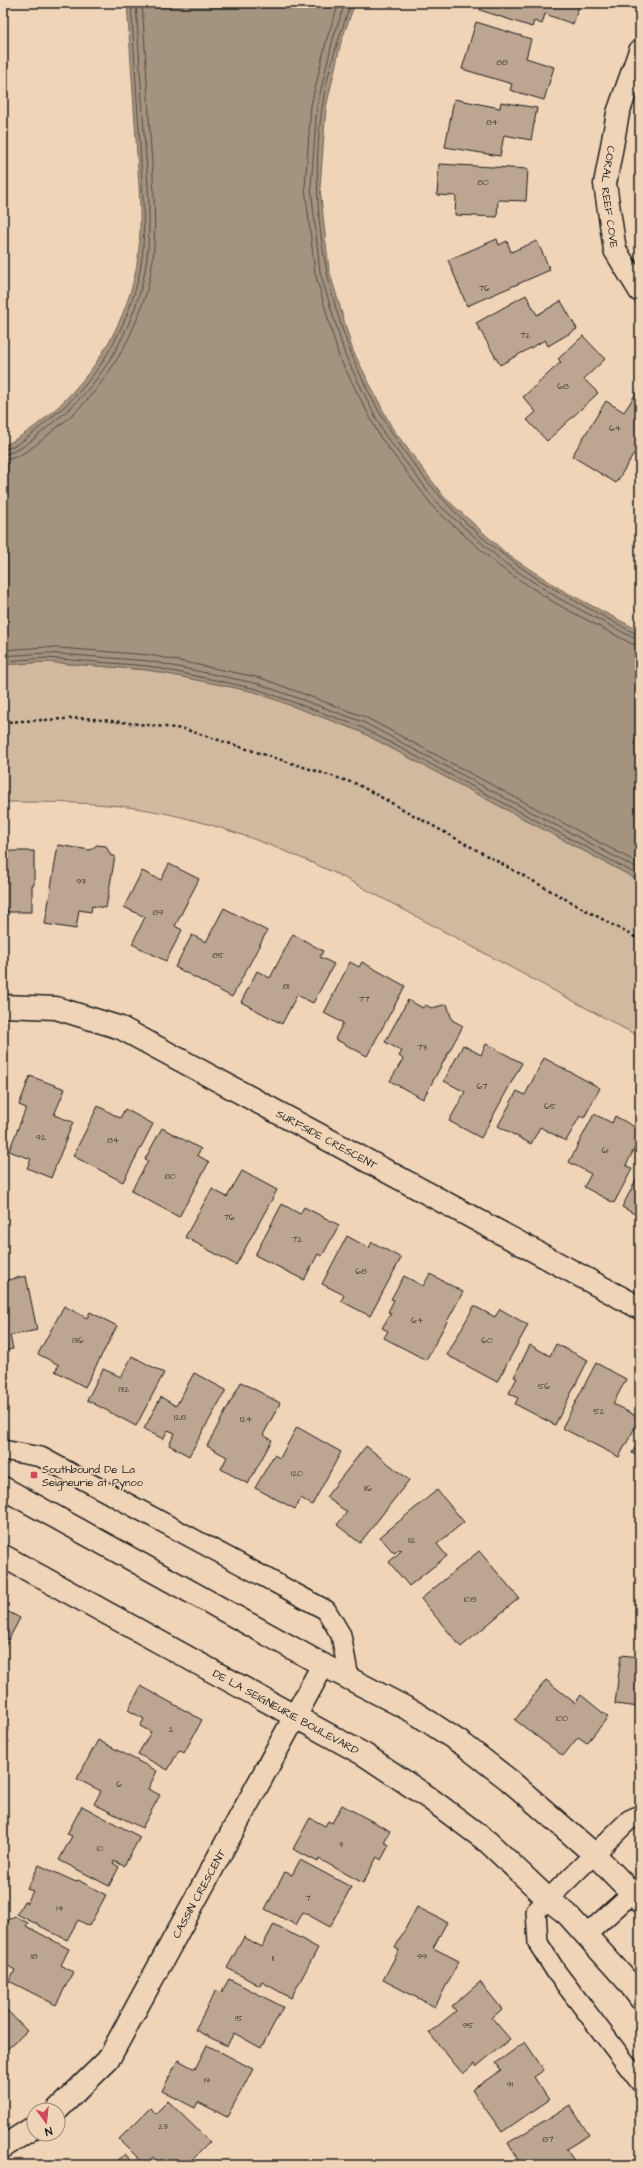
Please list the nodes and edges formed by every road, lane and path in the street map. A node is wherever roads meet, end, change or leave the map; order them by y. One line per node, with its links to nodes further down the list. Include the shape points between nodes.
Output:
1 (640, 51): 2 (street, CORAL REEF COVE, via 618,113 606,184 615,250)
2 (640, 291)
3 (3, 722): 4 (path, via 84,718 184,729 357,784)
4 (640, 940)
5 (3, 1006): 6 (street, SURFSIDE CRESCENT, via 56,1008 121,1028)
6 (640, 1308)
7 (3, 1450): 11 (lane, via 41,1457 326,1610 341,1636)
8 (3, 1488): 10 (street)
9 (3, 1556): 12 (street, DE LA SEIGNEURIE BOULEVARD)
10 (323, 1665): 11 (street); 12 (street, CASSIN CRESCENT)
11 (348, 1678): 14 (street, via 414,1712 464,1745 509,1780)
12 (294, 1715): 16 (street, DE LA SEIGNEURIE BOULEVARD, via 365,1755 429,1798 488,1842); 20 (street, CASSIN CRESCENT, via 108,2060)
13 (640, 1815): 14 (lane, via 629,1820)
14 (594, 1854): 15 (street); 16 (lane)
15 (638, 1893): 17 (lane)
16 (548, 1899): 17 (street, DE LA SEIGNEURIE BOULEVARD, via 567,1914); 19 (lane, via 536,1911 538,1943 557,1973)
17 (586, 1935): 18 (street, DE LA SEIGNEURIE BOULEVARD, via 629,1982)
18 (640, 1998)
19 (640, 2082)
20 (65, 2102)
21 (26, 2132): 22 (street)
22 (3, 2147)

